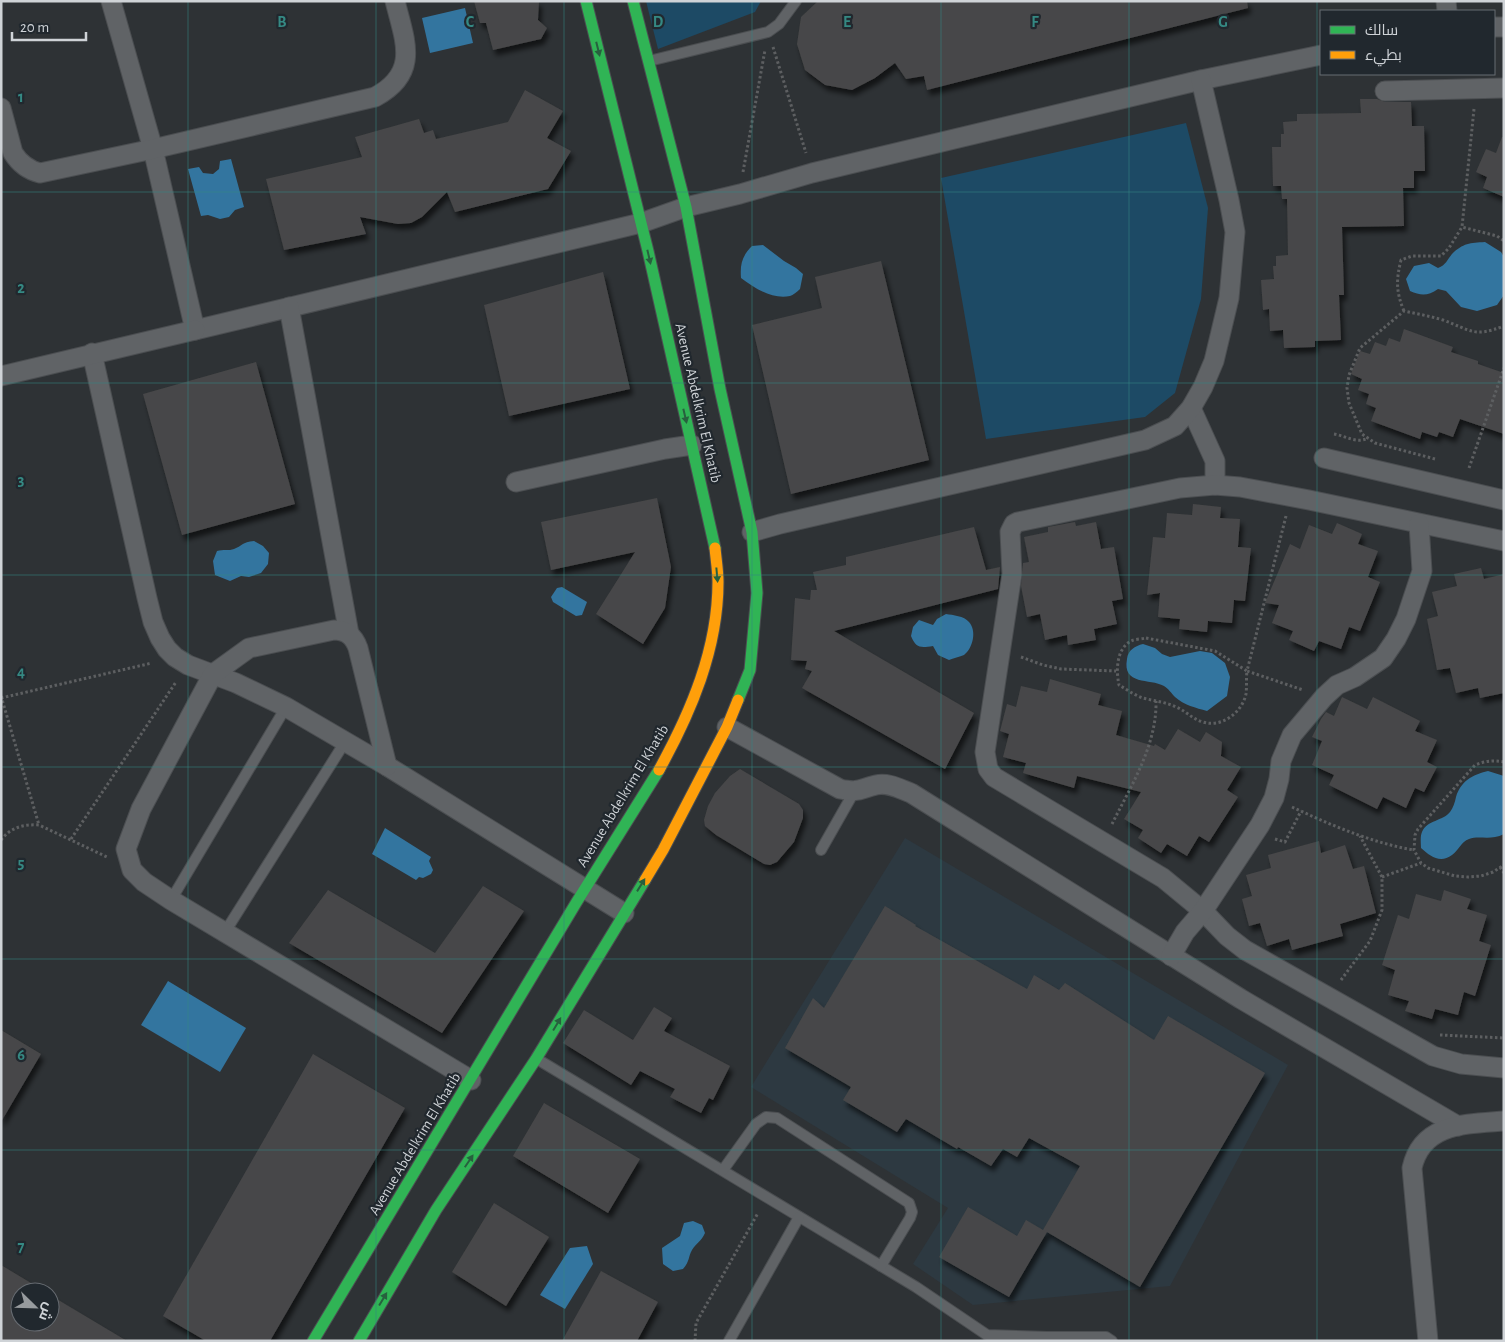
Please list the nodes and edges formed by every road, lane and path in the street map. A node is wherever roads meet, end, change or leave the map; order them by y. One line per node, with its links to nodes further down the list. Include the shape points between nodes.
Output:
1 (111, 1): 15 (street)
2 (394, 1): 15 (street, via 407,46 403,68 385,91 375,97)
3 (586, 1): 19 (street, Avenue Abdelkrim El Khatib, one-way to 19)
4 (633, 1): 8 (street, Avenue Abdelkrim El Khatib)
5 (796, 1): 6 (lane)
6 (768, 32): 8 (lane); 16 (path); 17 (path)
7 (1320, 55): 9 (street)
8 (648, 62): 18 (street, Avenue Abdelkrim El Khatib)
9 (1201, 80): 16 (street); 29 (street, via 1235,232 1229,298 1214,360)
10 (1450, 81): 11 (street); 13 (street)
11 (1476, 88): 12 (street); 20 (path)
12 (1504, 88)
13 (1384, 91)
14 (1, 108): 15 (street, via 14,153 22,164 35,172 45,173)
15 (153, 149): 25 (street)
16 (812, 173): 17 (street)
17 (740, 194): 18 (street)
18 (686, 207): 19 (street); 43 (street, Avenue Abdelkrim El Khatib, via 720,389)
19 (641, 223): 22 (street); 32 (street, Avenue Abdelkrim El Khatib, one-way to 32)
20 (1462, 228): 21 (path, via 1498,236); 23 (path, via 1441,256 1412,256 1401,260 1396,278)
21 (1504, 241)
22 (289, 308): 25 (street); 45 (street)
23 (1404, 311): 24 (path, via 1469,331 1488,332); 31 (path, via 1360,348 1349,375 1350,403 1362,434)
24 (1504, 326)
25 (195, 330): 26 (street)
26 (92, 353): 28 (street); 47 (street, via 153,622 167,649)
27 (1504, 368): 36 (path)
28 (1, 376)
29 (1191, 408): 39 (street, via 1215,461); 43 (street, via 1175,426 1145,440)
30 (1334, 434): 31 (path, via 1357,441)
31 (1368, 438): 34 (path, via 1375,443)
32 (692, 445): 38 (street); 73 (street, Avenue Abdelkrim El Khatib, one-way to 73, via 714,542 718,581 709,650 681,731 652,785)
33 (1324, 458): 41 (street)
34 (1442, 461)
35 (1460, 466): 36 (path)
36 (1470, 468): 37 (path)
37 (1478, 470)
38 (516, 482)
39 (1215, 485): 40 (street); 46 (street, via 1180,488 1014,524 1009,536 1012,574)
40 (1291, 496): 42 (street); 49 (path)
41 (1504, 500)
42 (1419, 524): 44 (street); 52 (street, via 1422,571 1399,632 1383,658)
43 (752, 532): 55 (street, Avenue Abdelkrim El Khatib, via 757,593 750,670)
44 (1504, 542)
45 (350, 634): 50 (street, via 334,630 249,648); 58 (street, via 358,648)
46 (1000, 648): 48 (path, via 1052,668); 65 (street, via 985,752 988,769 1002,783)
47 (181, 661): 50 (street); 51 (path); 63 (path)
48 (1116, 671): 49 (path, via 1118,659 1130,641 1146,638 1215,651); 53 (path, via 1119,685 1140,697)
49 (1247, 671): 52 (path); 53 (path, via 1242,705 1236,714 1222,721 1212,724 1201,722 1178,707)
50 (213, 674): 54 (street); 70 (street, via 141,809 126,849)
51 (1, 697): 61 (path)
52 (1324, 697): 60 (street, via 1288,744 1281,761)
53 (1156, 701): 65 (path, via 1152,736)
54 (286, 707): 56 (street); 74 (lane)
55 (728, 727): 59 (street, via 840,789); 76 (street, Avenue Abdelkrim El Khatib, one-way to 55, via 663,850)
56 (345, 742): 58 (street); 77 (lane)
57 (1504, 762): 67 (path, via 1494,760 1475,765 1418,829)
58 (387, 766): 73 (street)
59 (854, 792): 66 (lane); 78 (street, via 877,784 911,793)
60 (1274, 798): 62 (path); 75 (street, via 1260,825)
61 (39, 825): 63 (path); 64 (path, via 26,824 15,828)
62 (1360, 836): 67 (path); 72 (path)
63 (71, 839): 70 (path)
64 (1, 840)
65 (1103, 842): 75 (street, via 1163,878)
66 (821, 850)
67 (1414, 850): 68 (path)
68 (1421, 864): 69 (path, via 1435,872 1468,877 1481,876); 72 (path)
69 (1502, 866): 71 (path)
70 (132, 870): 74 (street)
71 (1504, 873)
72 (1382, 877): 79 (path, via 1382,910 1370,940)
73 (585, 888): 76 (street); 82 (street, Avenue Abdelkrim El Khatib)
74 (171, 900): 77 (street)
75 (1203, 911): 78 (street); 79 (street, via 1245,950)
76 (624, 913): 80 (street, Avenue Abdelkrim El Khatib, one-way to 76)
77 (225, 932): 82 (street)
78 (1171, 956): 84 (street)
79 (1328, 997): 81 (street, via 1433,1056 1461,1064)
80 (536, 1059): 85 (lane); 91 (street, Avenue Abdelkrim El Khatib, one-way to 80, via 436,1210)
81 (1504, 1068)
82 (471, 1080): 90 (street, Avenue Abdelkrim El Khatib)
83 (1504, 1121): 84 (street)
84 (1458, 1126): 95 (street, via 1442,1130 1420,1146 1412,1168)
85 (723, 1170): 86 (lane); 88 (lane, via 756,1124 766,1117 777,1118 909,1203 910,1218)
86 (767, 1197): 87 (lane); 92 (path, via 696,1323)
87 (799, 1217): 88 (lane); 93 (lane)
88 (881, 1266): 89 (lane, via 987,1335)
89 (1047, 1339): 94 (lane, via 1106,1337)
90 (313, 1341)
91 (359, 1341)
92 (695, 1341)
93 (729, 1341)
94 (1112, 1341)
95 (1428, 1341)

